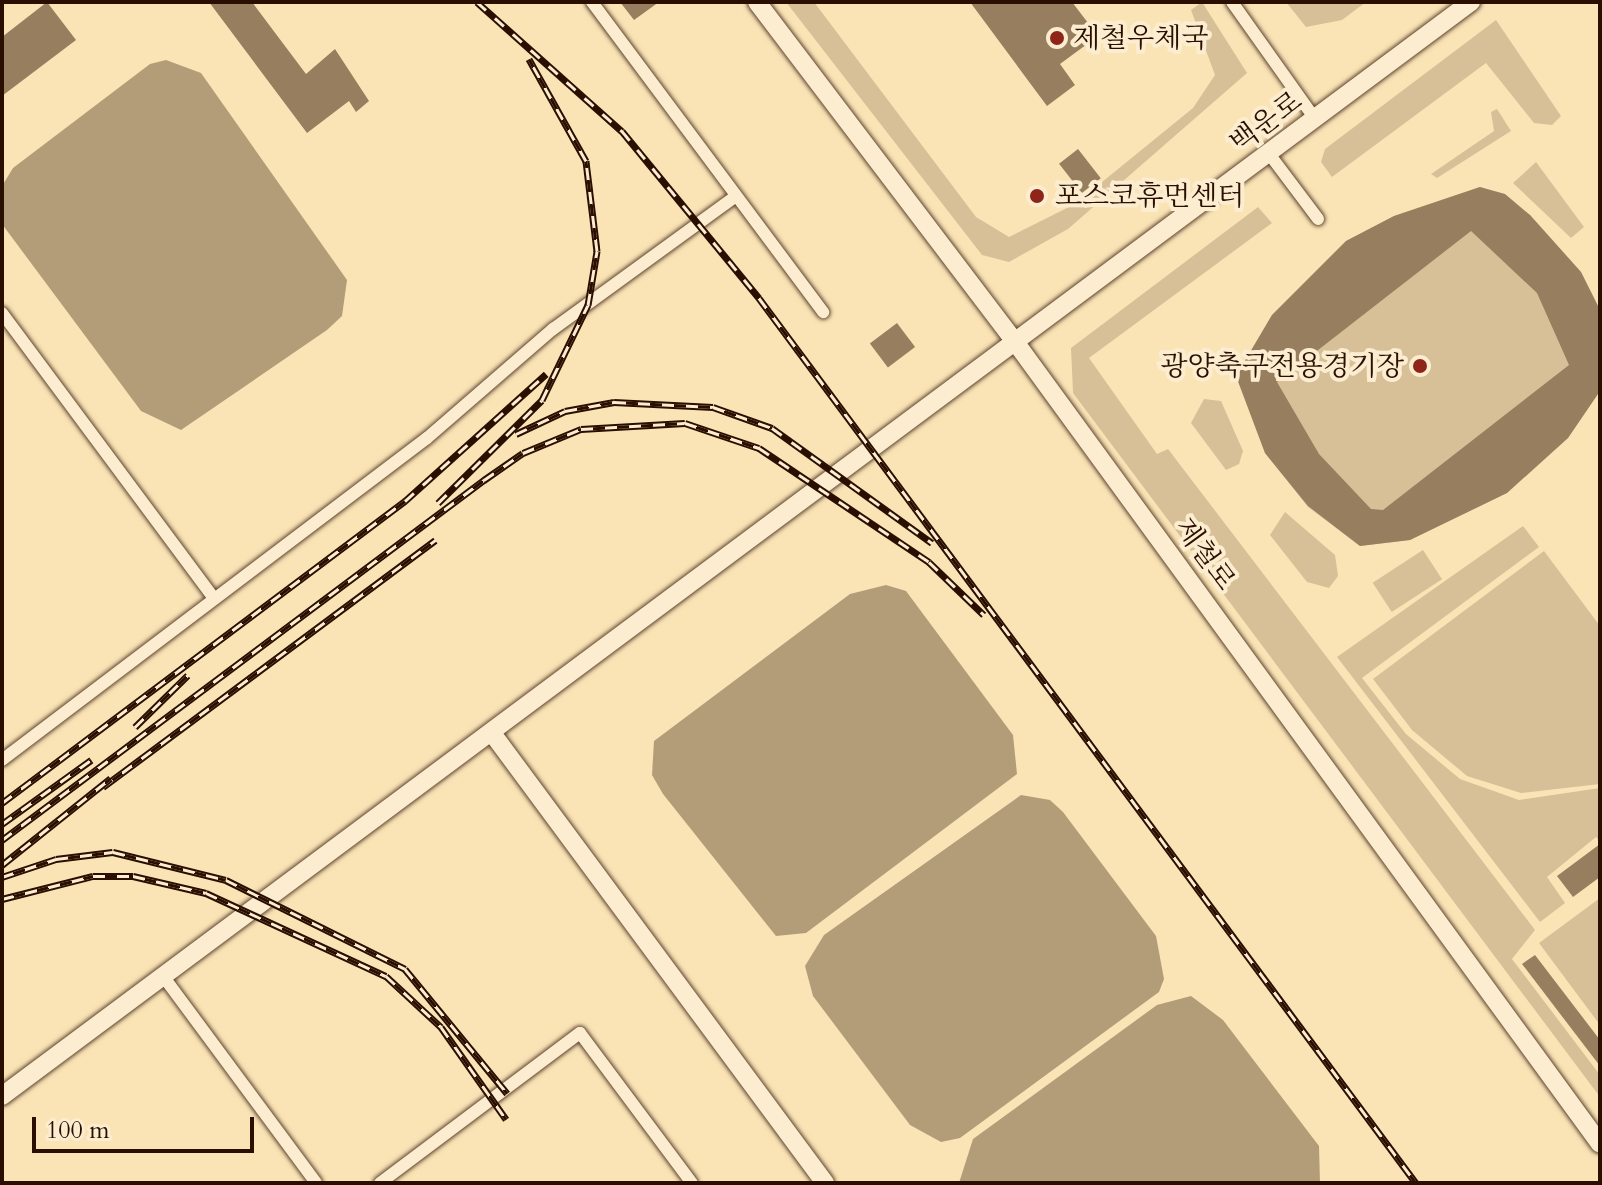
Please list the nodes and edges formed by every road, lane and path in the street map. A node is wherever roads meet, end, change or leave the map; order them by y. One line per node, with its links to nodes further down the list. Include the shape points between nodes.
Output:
1 (592, 2): 7 (street)
2 (757, 2): 11 (main road, 제철로)
3 (1232, 2): 5 (street)
4 (1471, 2): 5 (main road, 백운로)
5 (1316, 120): 6 (main road, 백운로)
6 (1270, 155): 8 (street); 11 (main road, 백운로)
7 (736, 196): 9 (street); 12 (street, via 553,329 416,446)
8 (1318, 219)
9 (823, 312)
10 (2, 313): 12 (street)
11 (1016, 343): 13 (main road, 백운로); 17 (main road, 제철로)
12 (213, 597): 14 (street)
13 (492, 733): 15 (main road, 백운로); 21 (main road)
14 (2, 760)
15 (163, 976): 16 (main road, 백운로); 18 (street)
16 (2, 1096)
17 (1600, 1144)
18 (316, 1183)
19 (380, 1183): 20 (street, via 580,1033)
20 (692, 1183)
21 (825, 1183)

